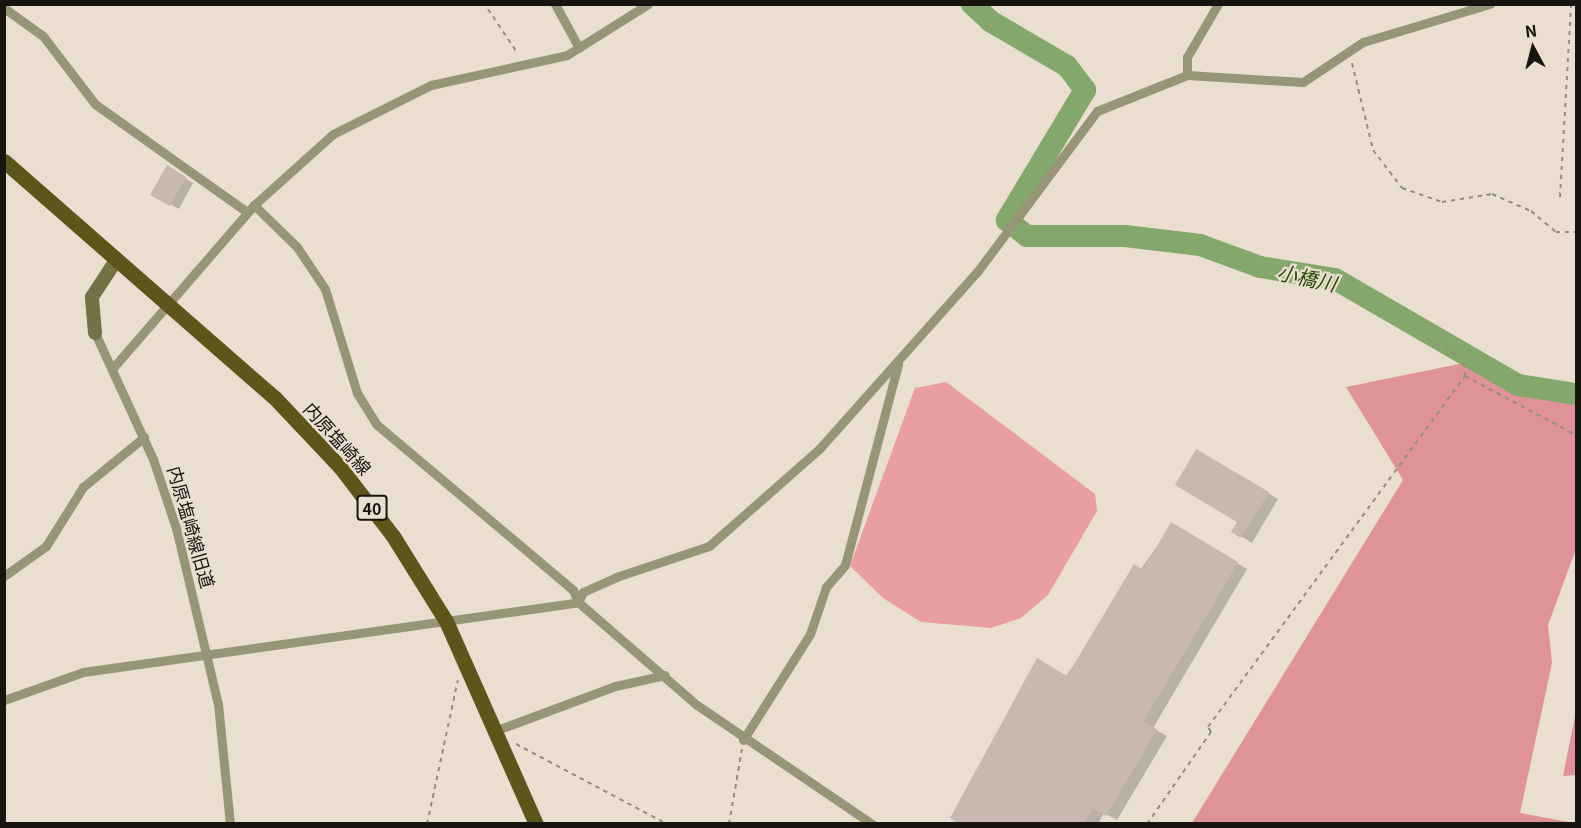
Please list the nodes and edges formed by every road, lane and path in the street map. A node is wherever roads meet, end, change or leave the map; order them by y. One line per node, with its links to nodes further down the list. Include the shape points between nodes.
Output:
1 (555, 4): 8 (street)
2 (648, 4): 8 (street)
3 (1218, 4): 11 (street, via 1187,57)
4 (1490, 4): 9 (street)
5 (1571, 4): 13 (path)
6 (4, 8): 14 (street, via 43,36 95,105)
7 (488, 9): 10 (path)
8 (579, 48): 10 (street)
9 (1349, 48): 11 (street, via 1294,84 1224,73); 15 (path, via 1373,150 1402,188 1442,202 1492,194 1531,211 1556,232)
10 (524, 65): 14 (street, via 431,85 366,114 306,155)
11 (1187, 75): 20 (street, via 1086,119 1031,204)
12 (4, 161): 16 (main road, 内原塩崎線 / 40)
13 (1560, 197)
14 (250, 208): 17 (street); 26 (street, via 297,247 325,289 357,393 376,424 573,590)
15 (1576, 232)
16 (117, 259): 17 (main road, 内原塩崎線 / 40); 18 (street, 内原塩崎線旧道, via 92,297)
17 (169, 304): 21 (street); 27 (main road, 内原塩崎線 / 40, via 274,397 339,467 393,536)
18 (95, 333): 21 (street, 内原塩崎線旧道)
19 (1424, 336): 22 (path, via 1463,359)
20 (898, 364): 26 (street, via 820,448 709,546 616,577 584,592); 33 (street, via 845,565 826,587 810,634)
21 (112, 369): 24 (street, 内原塩崎線旧道)
22 (1465, 376): 23 (path); 42 (path, via 1222,708)
23 (1576, 435)
24 (144, 436): 25 (street, via 83,487 46,546); 28 (street, 内原塩崎線旧道, via 176,528)
25 (4, 576)
26 (578, 602): 27 (street); 30 (street)
27 (446, 621): 28 (street); 29 (main road, 内原塩崎線 / 40)
28 (208, 657): 31 (street, via 83,672); 36 (street, 内原塩崎線旧道)
29 (472, 672): 32 (main road, 内原塩崎線 / 40); 37 (path, via 457,680)
30 (665, 675): 32 (street, via 615,686); 33 (street)
31 (4, 700)
32 (497, 730): 34 (main road, 内原塩崎線 / 40)
33 (743, 740): 35 (street); 40 (path)
34 (504, 748): 38 (main road, 内原塩崎線 / 40); 39 (path, via 520,743)
35 (859, 820): 41 (street)
36 (230, 824)
37 (427, 824)
38 (536, 824)
39 (667, 824)
40 (729, 824)
41 (872, 824)
42 (1148, 824)

